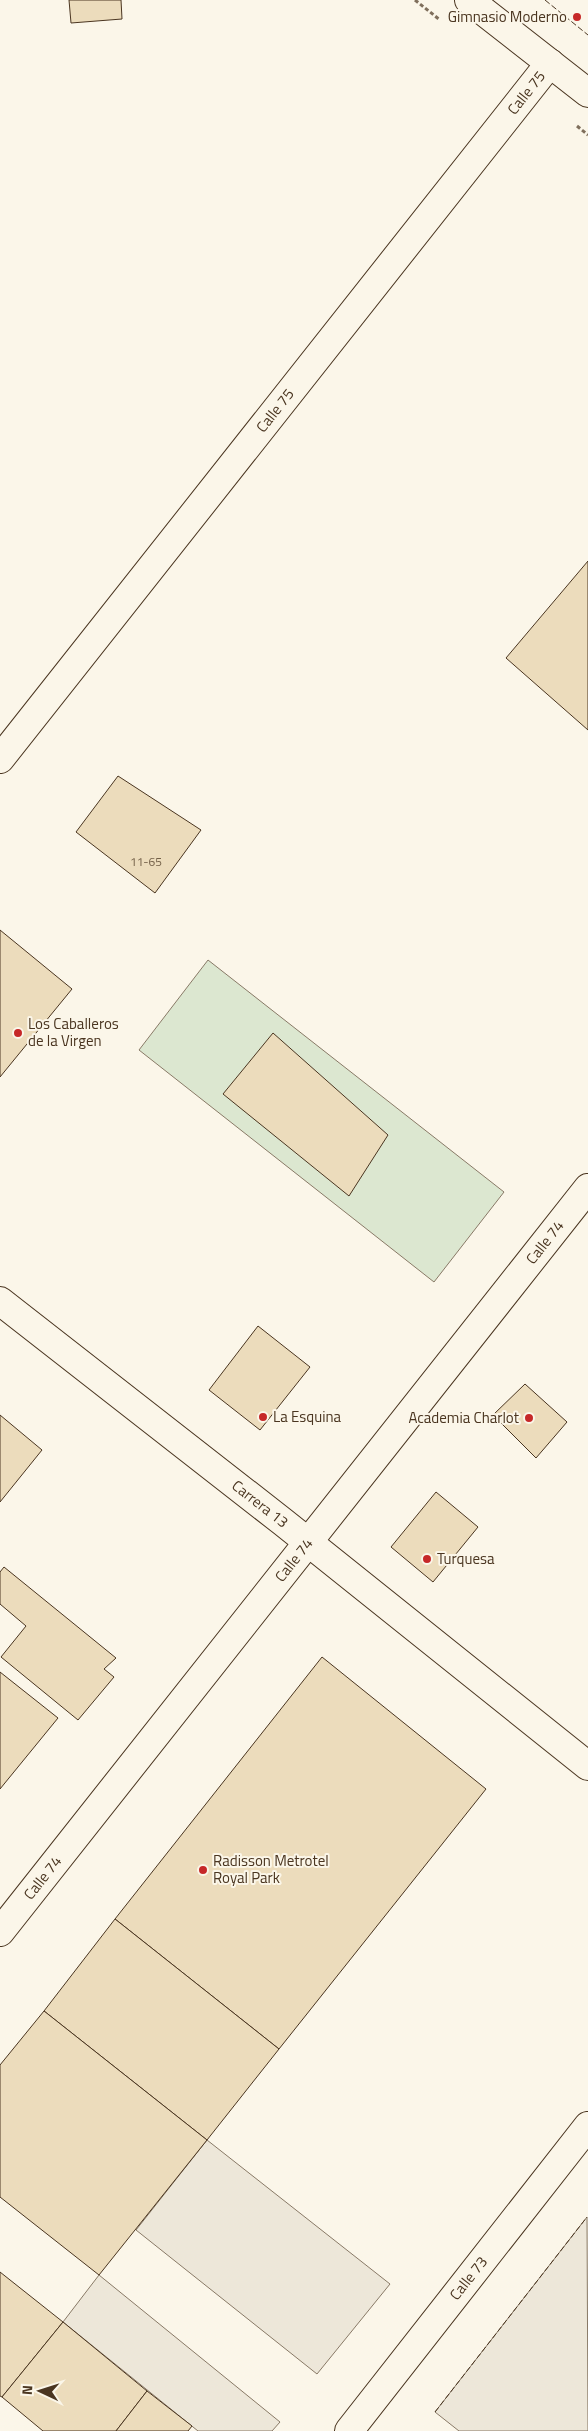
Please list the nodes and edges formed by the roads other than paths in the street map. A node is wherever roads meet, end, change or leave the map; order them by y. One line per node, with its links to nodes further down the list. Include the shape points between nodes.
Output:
1 (470, 0): 2 (street)
2 (550, 64): 3 (street); 4 (street, Calle 75)
3 (588, 93)
4 (0, 759)
5 (588, 1188): 7 (street, Calle 74)
6 (0, 1302): 7 (street, Carrera 13)
7 (308, 1542): 8 (street, Carrera 13); 9 (street, Calle 74)
8 (588, 1766)
9 (0, 1932)
10 (588, 2126): 11 (street, Calle 73)
11 (349, 2431)

